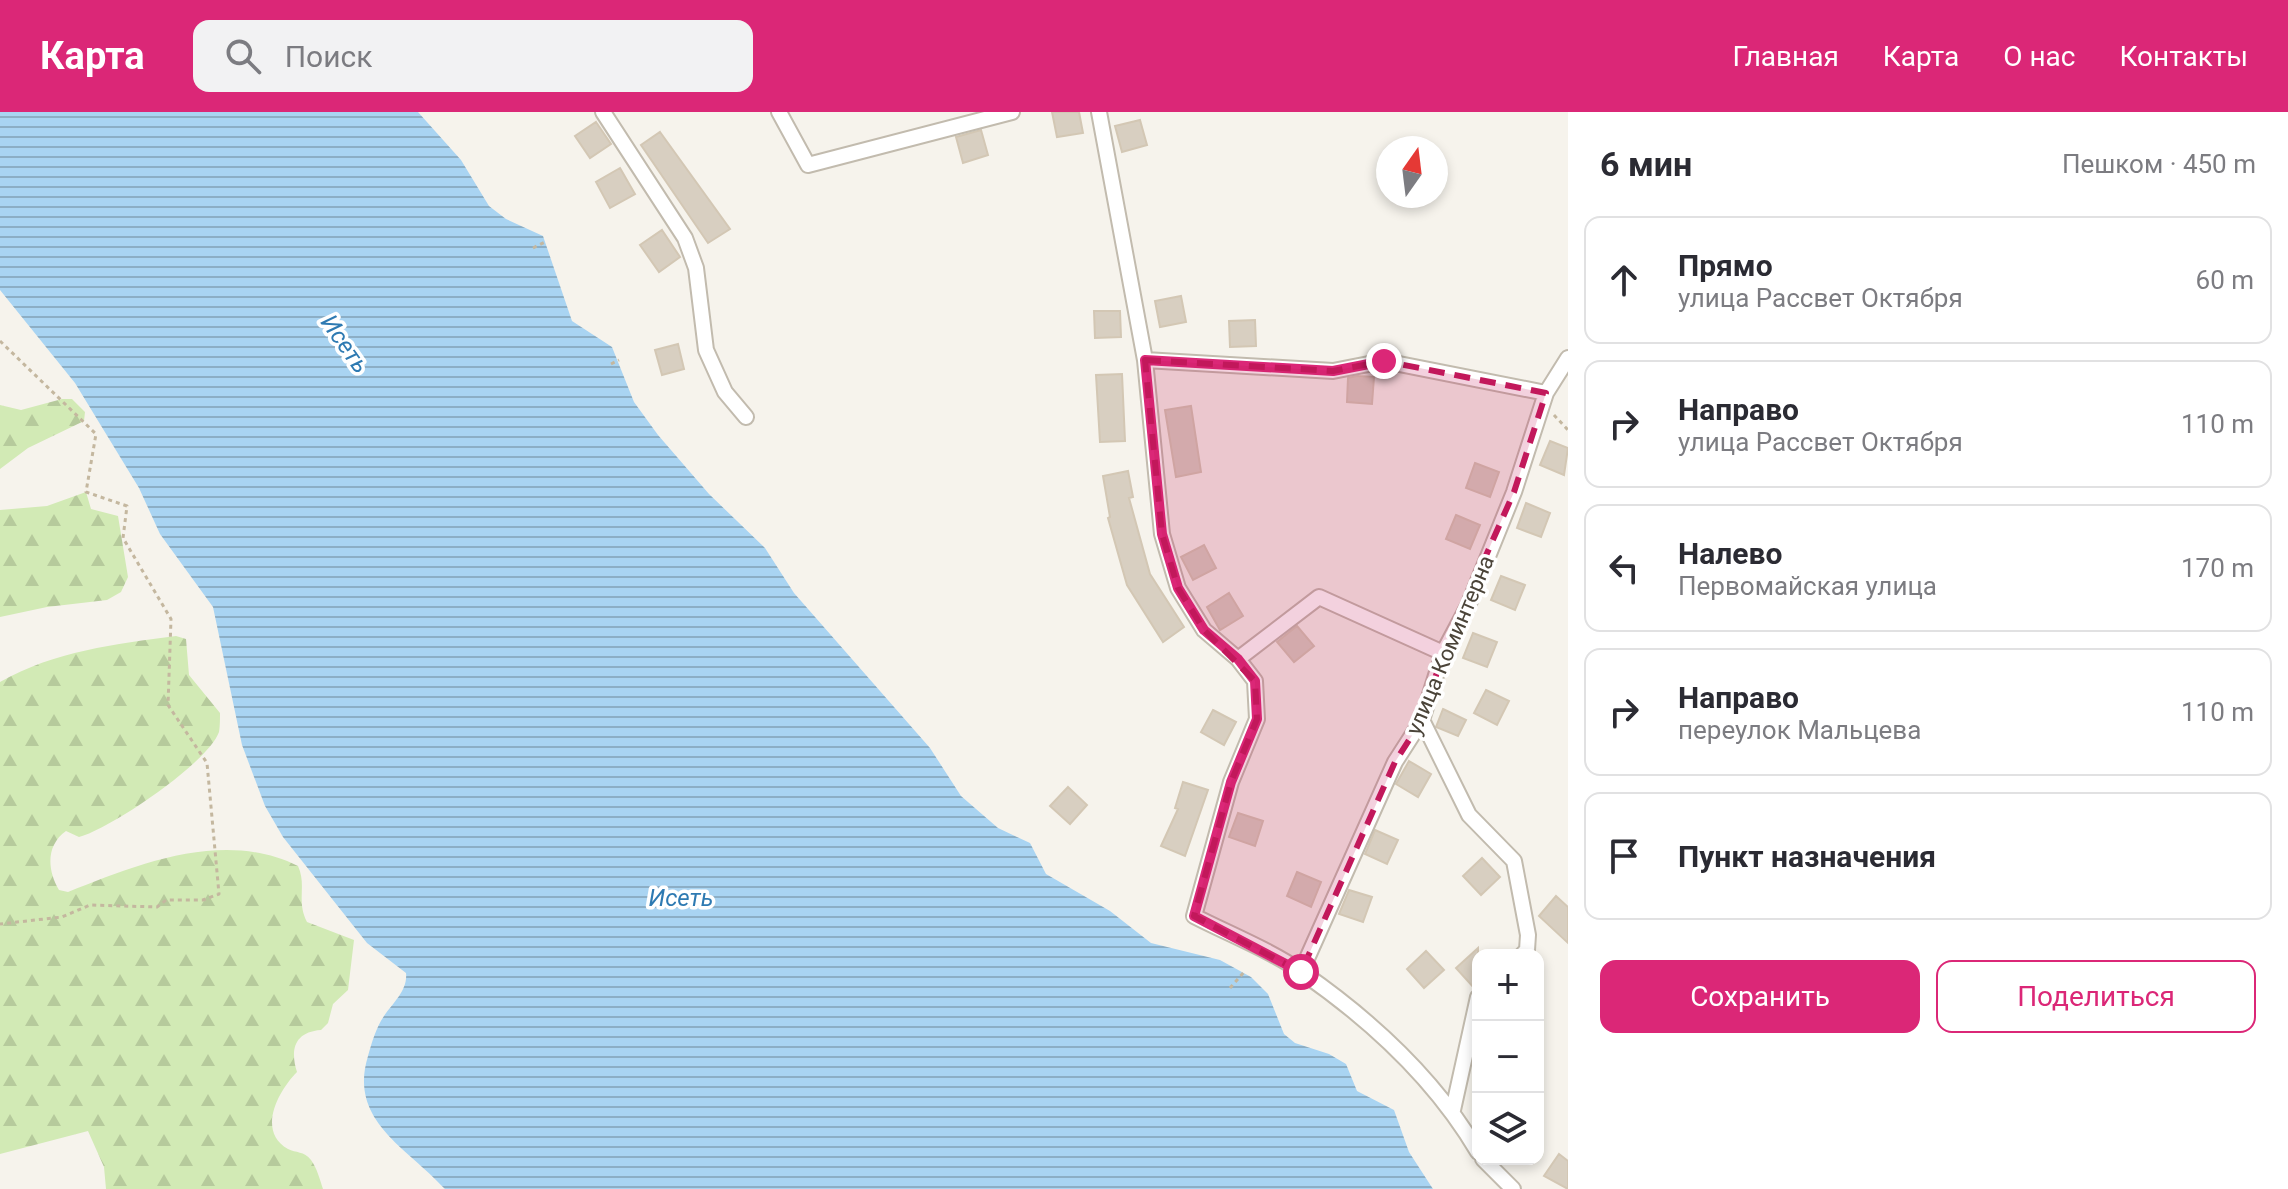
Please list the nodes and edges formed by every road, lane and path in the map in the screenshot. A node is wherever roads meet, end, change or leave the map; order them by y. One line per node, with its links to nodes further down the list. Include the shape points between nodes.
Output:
1 (603, 112): 13 (street, via 685,238 696,268 706,350 725,392)
2 (779, 112): 3 (street, via 808,165)
3 (1012, 112)
4 (1099, 112): 10 (street)
5 (545, 242): 6 (path)
6 (533, 248)
7 (0, 341): 17 (path, via 96,434 86,492 127,506 123,538 171,619 168,705 207,763 219,894 203,900 166,900 157,907 90,905 62,917)
8 (1568, 358): 12 (street, улица Коминтерна)
9 (619, 360): 11 (path)
10 (1145, 360): 12 (street, via 1333,371 1384,361); 15 (street, via 1162,534 1178,588 1204,630)
11 (611, 364)
12 (1546, 393): 14 (street, улица Коминтерна, via 1514,492)
13 (746, 417)
14 (1443, 653): 15 (street, via 1319,597); 16 (street, улица Коминтерна)
15 (1238, 659): 20 (street, via 1255,681 1257,719 1231,782 1194,916)
16 (1422, 720): 18 (street, via 1469,815 1514,861); 20 (street, улица Коминтерна, via 1395,762)
17 (0, 924)
18 (1527, 949)
19 (1244, 972): 21 (path)
20 (1301, 972): 23 (street, via 1383,1035)
21 (1230, 988)
22 (1473, 1021): 23 (street)
23 (1453, 1110): 24 (street)
24 (1472, 1142)
25 (1489, 1165): 26 (street)
26 (1513, 1189)

